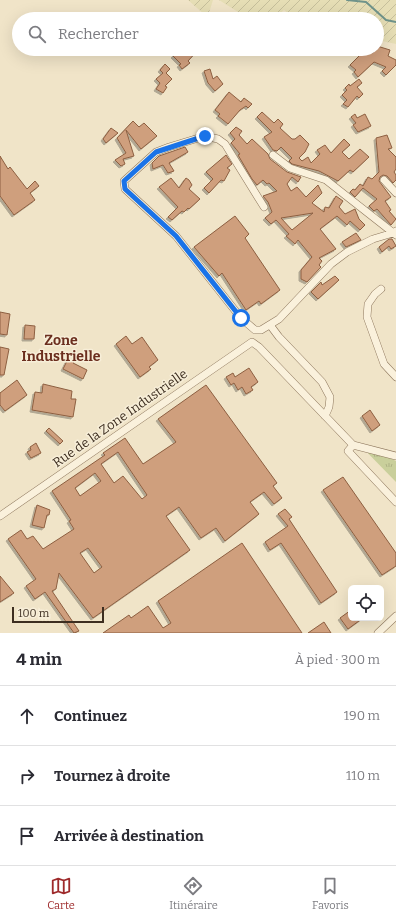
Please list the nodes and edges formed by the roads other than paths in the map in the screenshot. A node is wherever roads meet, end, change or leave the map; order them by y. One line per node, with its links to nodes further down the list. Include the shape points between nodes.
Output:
1 (273, 155): 5 (street, via 290,168 326,180)
2 (384, 180): 3 (street)
3 (396, 193)
4 (264, 207): 7 (street, via 225,144 218,138 205,136 156,152 124,181 125,189 176,236 241,318 255,330)
5 (395, 233): 7 (street, via 373,239 347,252 331,264 293,305)
6 (381, 289): 8 (street, via 368,304 367,317 384,364)
7 (270, 325): 9 (street, via 322,382 330,397)
8 (396, 377)
9 (325, 416): 10 (street); 13 (street, Rue de la Zone Industrielle, via 253,342)
10 (353, 445): 11 (street); 12 (street, via 348,451)
11 (396, 456)
12 (396, 502)
13 (0, 516)
14 (396, 616): 15 (street)
15 (378, 633)

